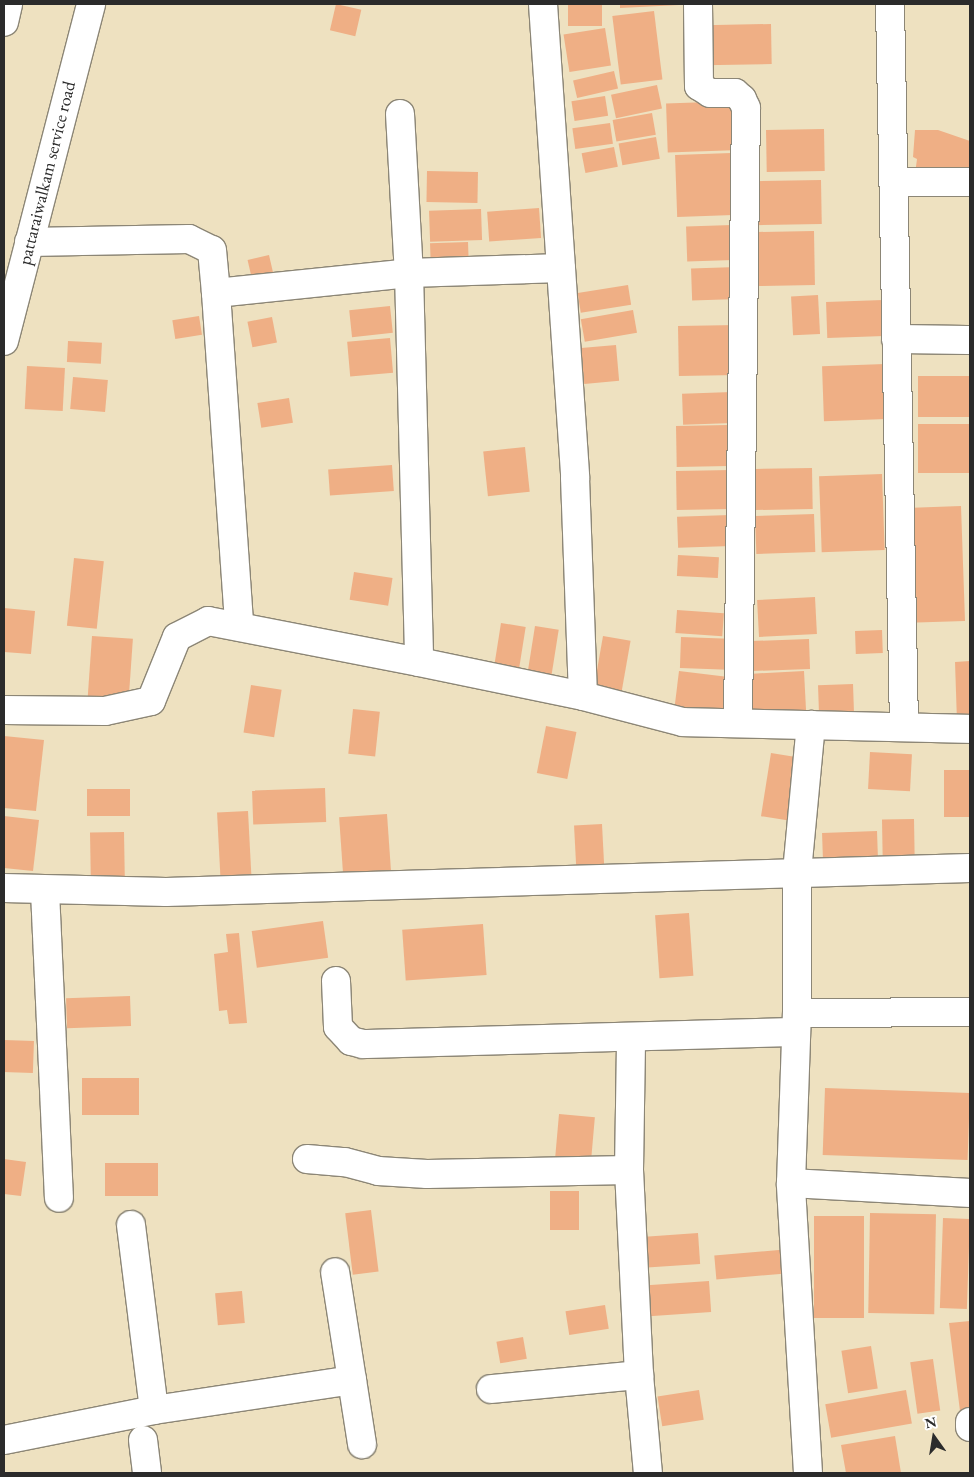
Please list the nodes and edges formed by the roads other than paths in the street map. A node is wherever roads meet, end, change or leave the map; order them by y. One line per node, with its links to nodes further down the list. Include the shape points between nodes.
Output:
1 (8, 4): 6 (main road)
2 (91, 4): 10 (main road, pattaraiwalkam service road)
3 (543, 4): 11 (main road)
4 (698, 4): 21 (main road, via 699,86 710,93 735,93 742,98 746,108)
5 (890, 4): 8 (main road)
6 (4, 22)
7 (400, 114): 12 (main road)
8 (894, 182): 9 (main road); 14 (main road)
9 (970, 182)
10 (29, 242): 13 (main road, via 189,239 212,250); 16 (main road, pattaraiwalkam service road)
11 (561, 268): 12 (main road); 19 (main road, via 575,478)
12 (409, 273): 13 (main road); 18 (main road)
13 (216, 293): 17 (main road)
14 (896, 339): 15 (main road); 23 (main road)
15 (970, 340)
16 (4, 341)
17 (239, 626): 18 (main road); 20 (main road, via 208,621 177,637 151,701 105,711)
18 (419, 662): 19 (main road)
19 (583, 696): 21 (main road, via 683,722)
20 (4, 710)
21 (738, 724): 22 (main road)
22 (811, 725): 23 (main road); 26 (main road)
23 (904, 727): 24 (main road)
24 (970, 729)
25 (970, 868): 26 (main road)
26 (797, 872): 28 (main road, via 166,892); 31 (main road)
27 (4, 888): 28 (main road)
28 (45, 891): 37 (main road)
29 (336, 981): 32 (main road, via 338,1027 351,1041 363,1044)
30 (970, 1012): 31 (main road)
31 (796, 1023): 32 (main road); 35 (main road)
32 (631, 1038): 34 (main road)
33 (307, 1159): 34 (main road, via 345,1162 378,1171 427,1174)
34 (629, 1170): 40 (main road)
35 (791, 1183): 36 (main road); 49 (main road)
36 (970, 1193)
37 (59, 1198)
38 (131, 1225): 43 (main road)
39 (335, 1272): 41 (main road)
40 (639, 1375): 42 (main road); 48 (main road)
41 (352, 1380): 43 (main road); 46 (main road)
42 (491, 1389)
43 (154, 1410): 44 (main road)
44 (4, 1440)
45 (143, 1440): 47 (main road)
46 (362, 1444)
47 (147, 1473)
48 (648, 1473)
49 (808, 1473)

